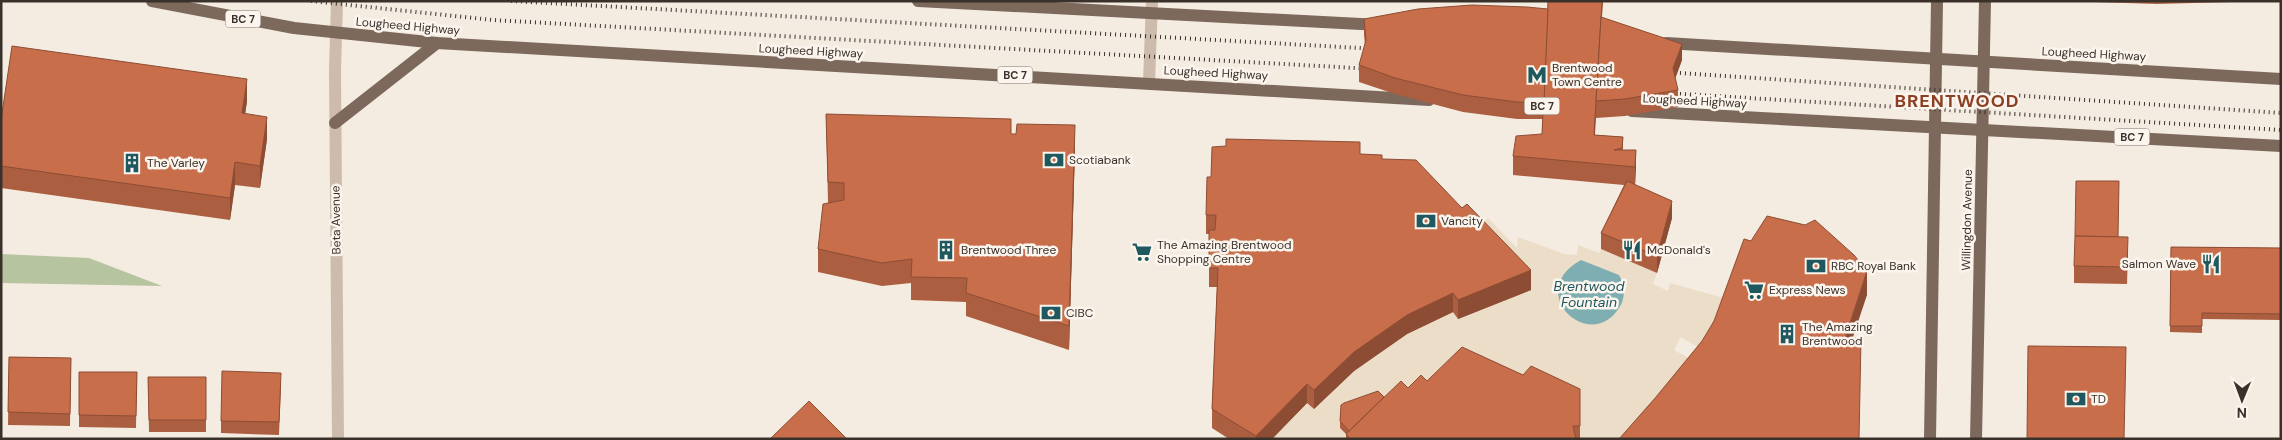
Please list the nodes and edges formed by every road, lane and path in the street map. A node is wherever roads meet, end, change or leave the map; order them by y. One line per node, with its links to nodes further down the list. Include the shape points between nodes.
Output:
1 (152, 1): 8 (main road, Lougheed Highway / BC 7, via 235,18)
2 (337, 1): 8 (street, Beta Avenue)
3 (918, 1): 6 (main road)
4 (1937, 1): 11 (main road)
5 (1985, 1): 12 (main road, Willingdon Avenue)
6 (1152, 8): 7 (main road); 14 (street)
7 (1392, 26)
8 (336, 32): 10 (main road, Lougheed Highway / BC 7); 17 (street, Beta Avenue)
9 (1652, 42): 11 (main road, Lougheed Highway)
10 (437, 43): 14 (main road, Lougheed Highway / BC 7); 17 (main road)
11 (1936, 59): 12 (main road, Lougheed Highway); 18 (main road)
12 (1984, 62): 13 (main road, Lougheed Highway); 19 (main road, Willingdon Avenue)
13 (2281, 79)
14 (1149, 83): 15 (main road, Lougheed Highway / BC 7)
15 (1444, 101)
16 (1622, 111): 18 (main road, Lougheed Highway / BC 7)
17 (335, 123): 21 (street, Beta Avenue)
18 (1936, 127): 19 (main road, Lougheed Highway / BC 7); 22 (main road)
19 (1983, 129): 20 (main road, Lougheed Highway / BC 7); 23 (main road, Willingdon Avenue)
20 (2281, 146)
21 (338, 439)
22 (1930, 439)
23 (1976, 439)

